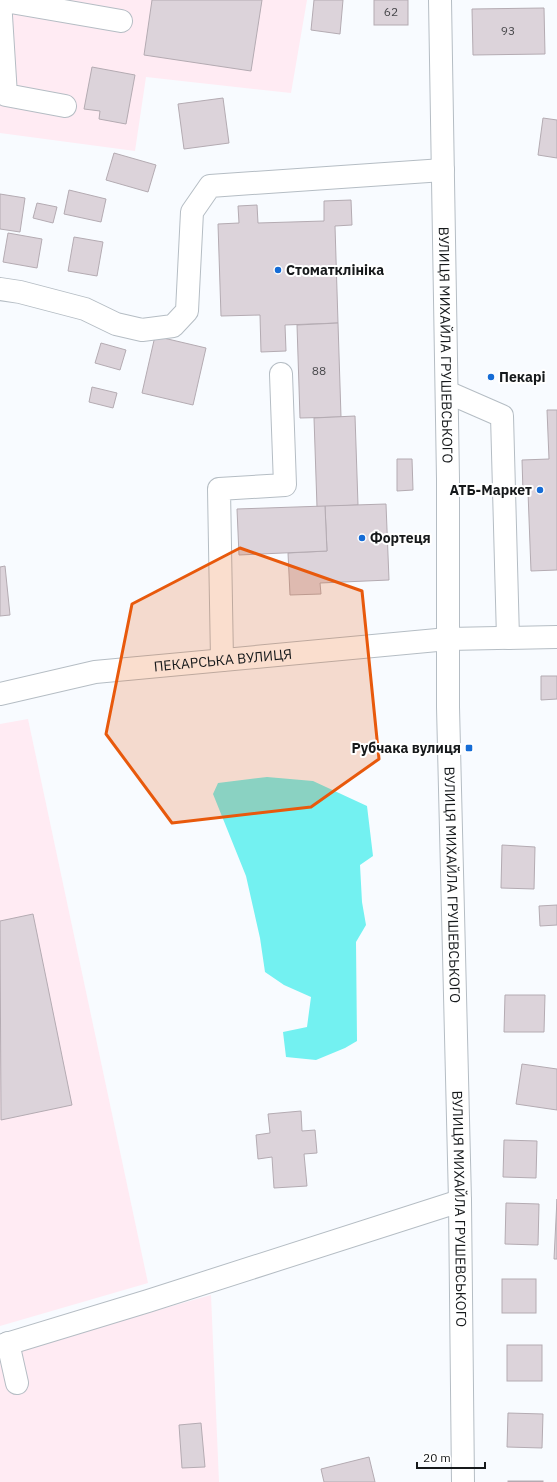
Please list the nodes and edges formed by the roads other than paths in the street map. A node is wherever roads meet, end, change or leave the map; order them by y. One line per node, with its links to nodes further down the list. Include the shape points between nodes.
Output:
1 (440, 0): 4 (main road, ВУЛИЦЯ МИХАЙЛА ГРУШЕВСЬКОГО)
2 (121, 21): 3 (main road, via 0,0 6,95)
3 (65, 106)
4 (443, 170): 5 (main road, via 210,186 192,212 186,311 173,326 142,330 116,324 85,309 20,292); 7 (main road, ВУЛИЦЯ МИХАЙЛА ГРУШЕВСЬКОГО)
5 (0, 290)
6 (281, 374): 11 (main road, via 285,485 219,489)
7 (446, 392): 9 (main road, via 502,416); 10 (main road, ВУЛИЦЯ МИХАЙЛА ГРУШЕВСЬКОГО)
8 (557, 637): 9 (main road, ПЕКАРСЬКА ВУЛИЦЯ)
9 (508, 638): 10 (main road, ПЕКАРСЬКА ВУЛИЦЯ)
10 (448, 639): 11 (main road, ПЕКАРСЬКА ВУЛИЦЯ); 13 (main road, ВУЛИЦЯ МИХАЙЛА ГРУШЕВСЬКОГО, via 450,840)
11 (222, 660): 12 (main road, ПЕКАРСЬКА ВУЛИЦЯ, via 95,672)
12 (0, 694)
13 (460, 1201): 14 (main road); 16 (main road, ВУЛИЦЯ МИХАЙЛА ГРУШЕВСЬКОГО)
14 (4, 1345): 15 (main road)
15 (17, 1383)
16 (463, 1482)

